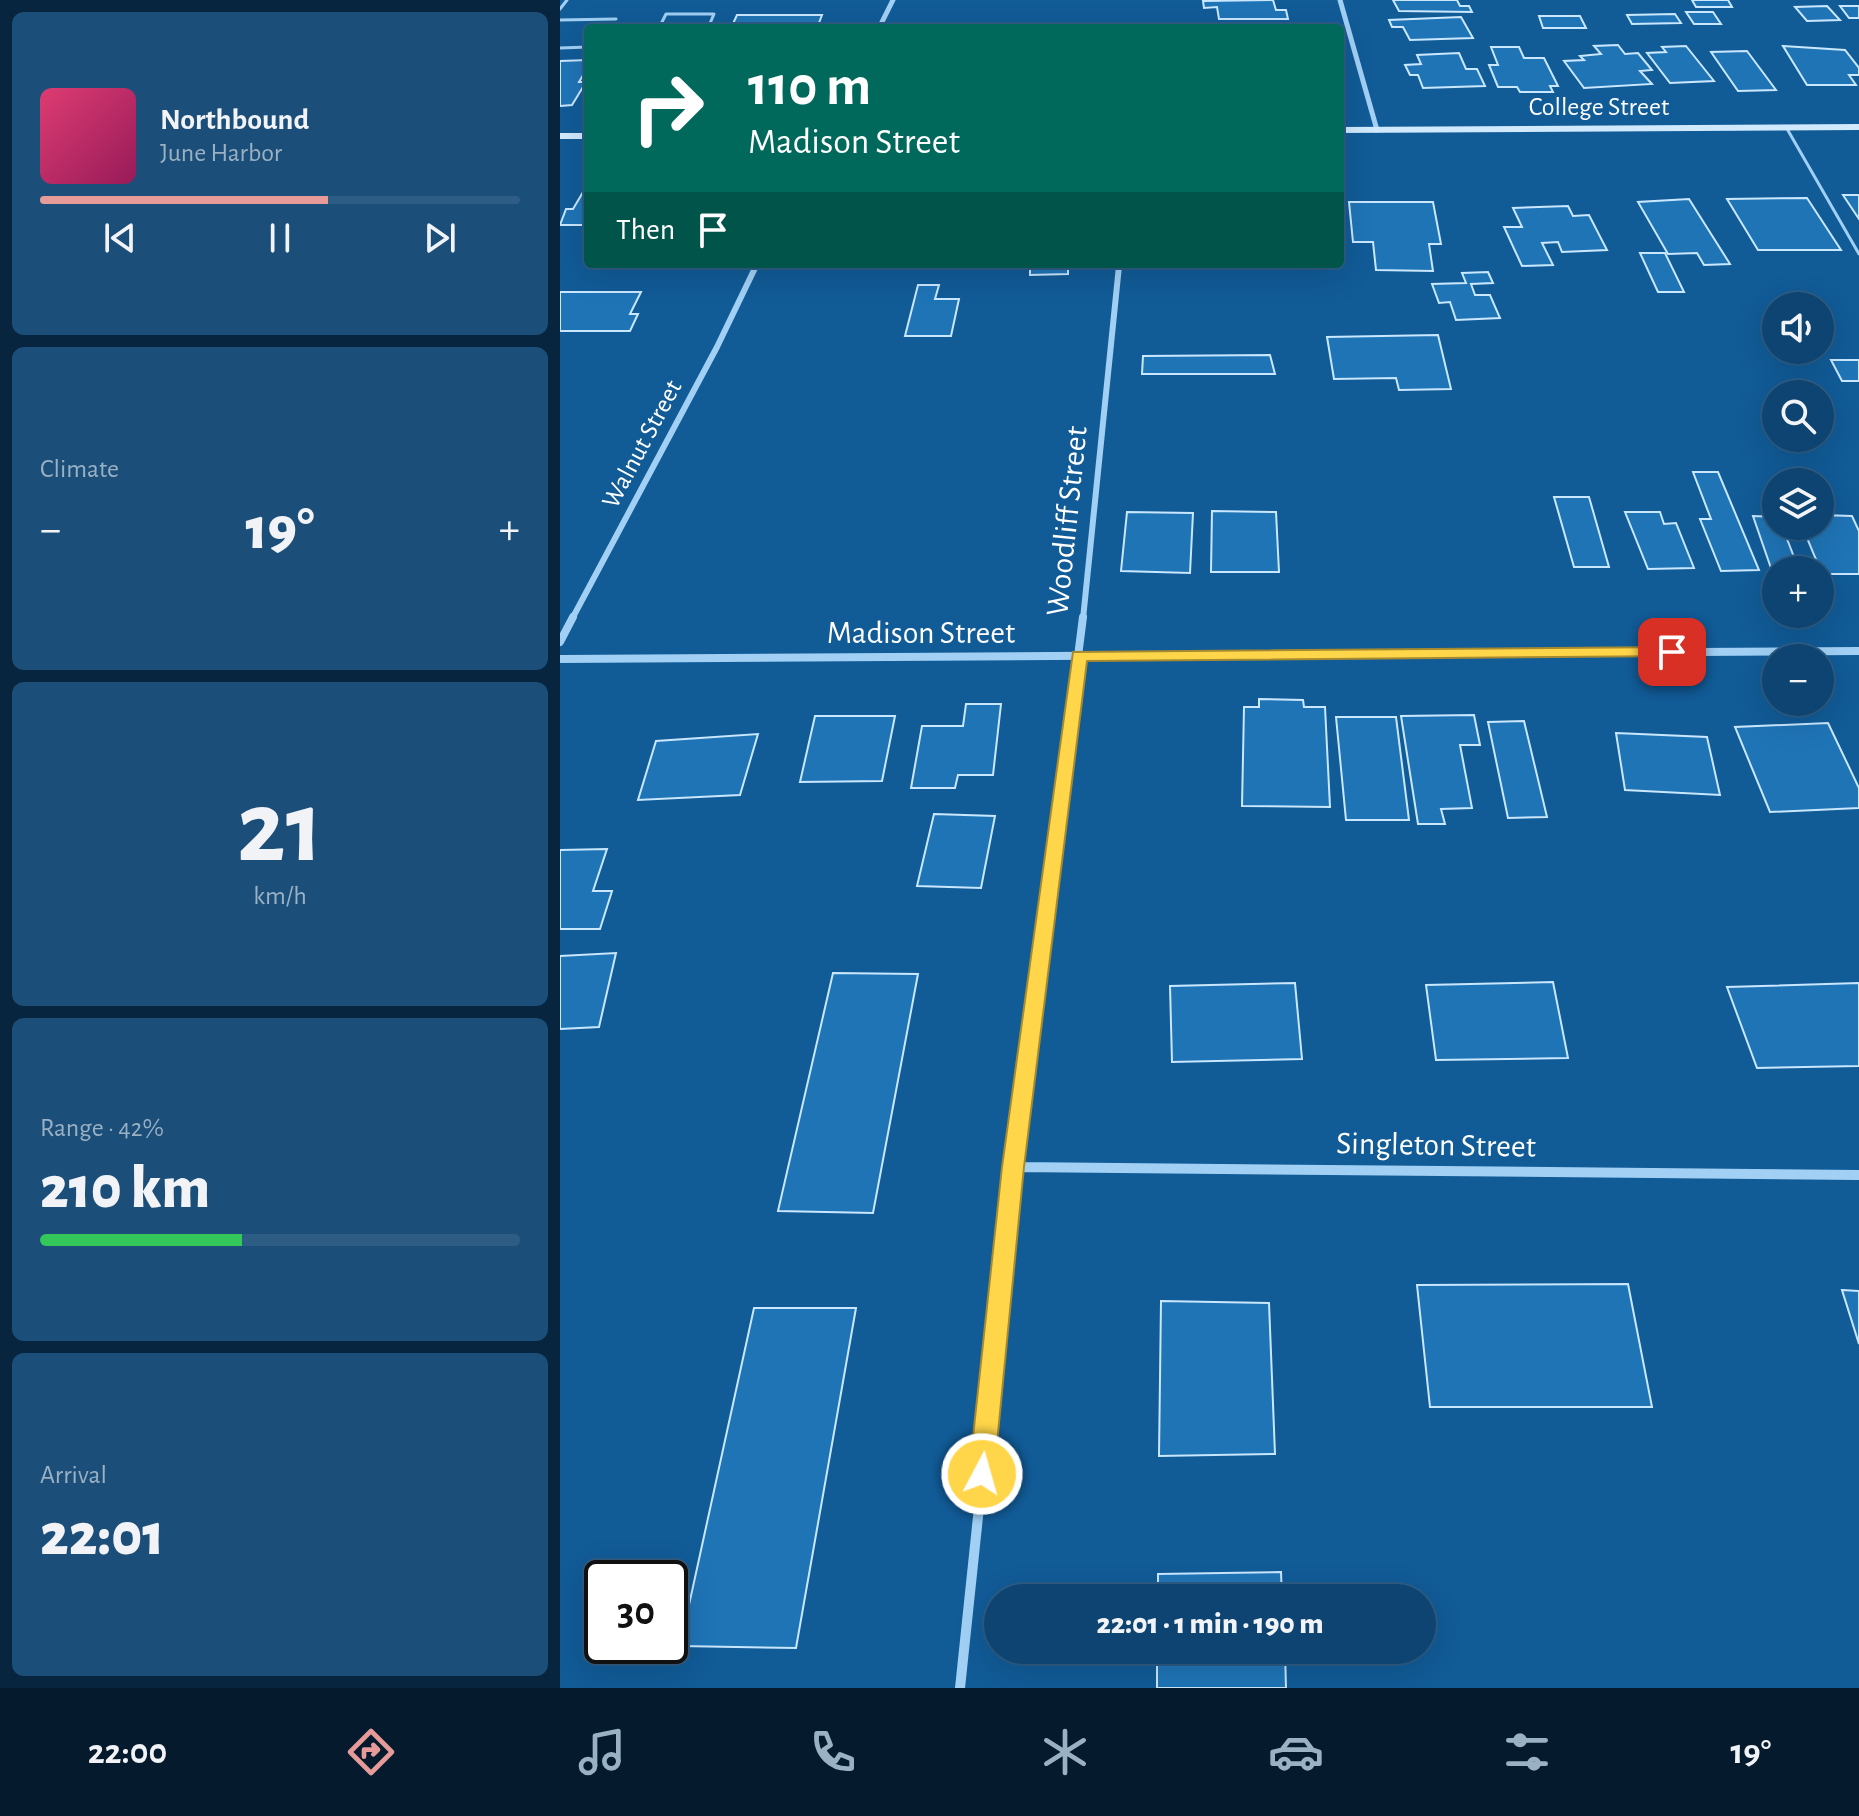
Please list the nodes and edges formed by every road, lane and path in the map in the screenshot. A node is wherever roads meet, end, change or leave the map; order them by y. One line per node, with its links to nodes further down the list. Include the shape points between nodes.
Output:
1 (567, 0): 4 (lane)
2 (893, 0): 9 (street)
3 (1340, 0): 15 (street)
4 (560, 9)
5 (616, 19): 6 (lane)
6 (560, 20)
7 (661, 24): 8 (lane, via 666,14 714,14)
8 (710, 24)
9 (881, 24)
10 (584, 47): 11 (lane)
11 (560, 48)
12 (1786, 127): 13 (street, College Street); 15 (street, College Street); 18 (lane)
13 (1859, 127)
14 (1344, 130): 15 (street, College Street)
15 (1377, 130)
16 (560, 136): 17 (street)
17 (584, 136)
18 (1859, 254)
19 (755, 268): 21 (street, Walnut Street)
20 (1119, 268): 23 (street, Woodliff Street)
21 (560, 642)
22 (1859, 651): 23 (street, Madison Street)
23 (1079, 656): 24 (street, Madison Street); 25 (street, Woodliff Street)
24 (560, 659)
25 (1013, 1167): 26 (street, Singleton Street); 27 (street, Woodliff Street)
26 (1859, 1175)
27 (960, 1688)

